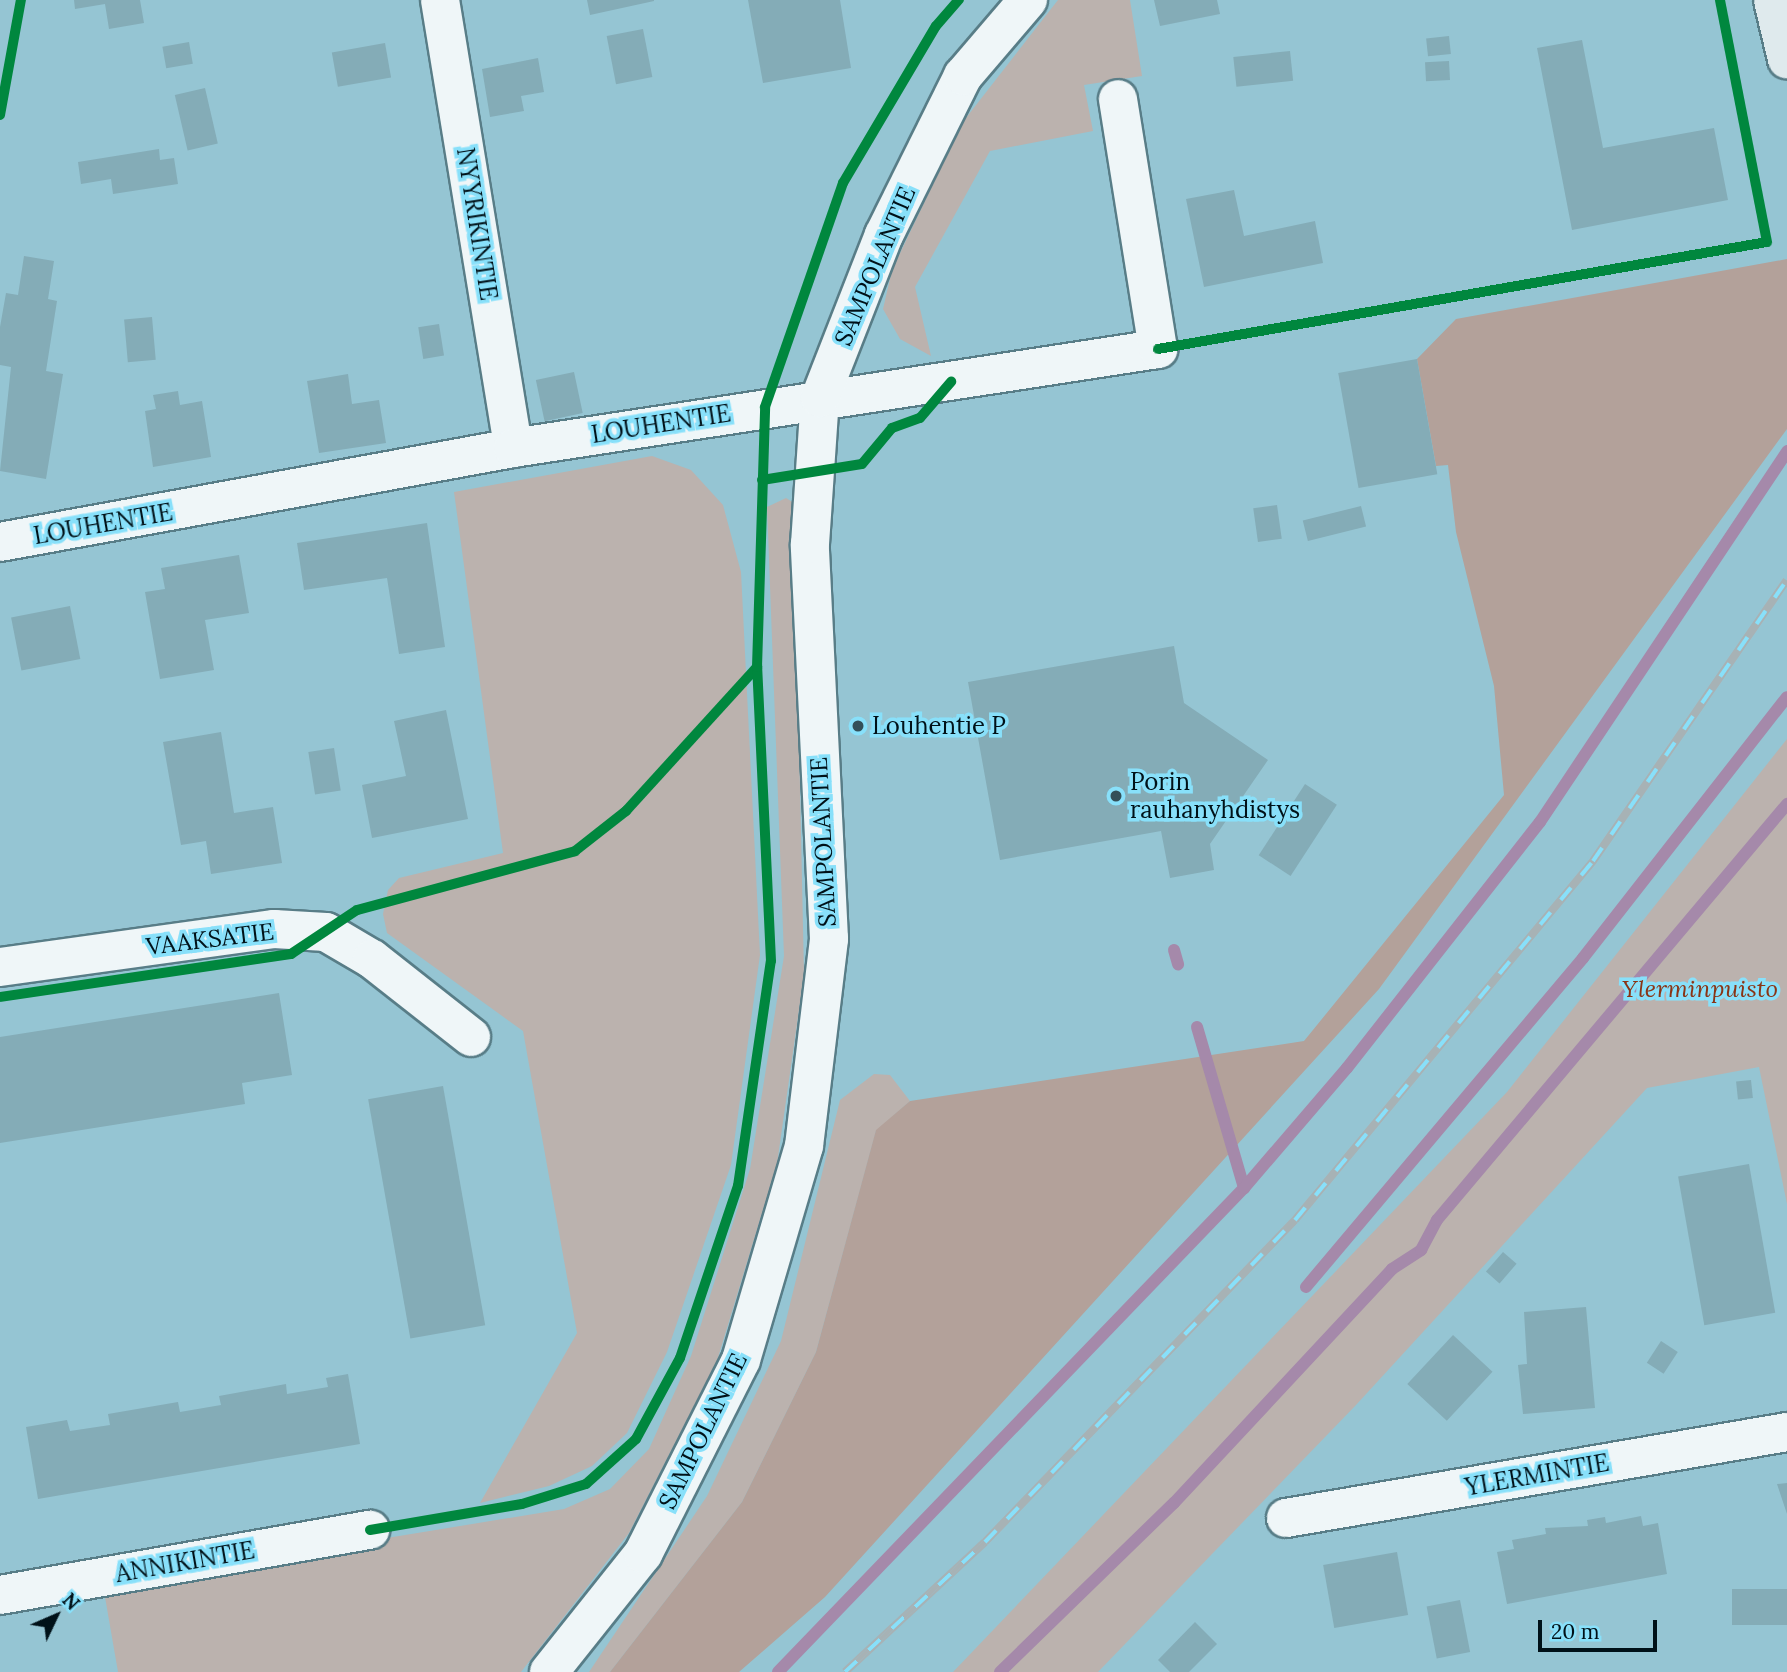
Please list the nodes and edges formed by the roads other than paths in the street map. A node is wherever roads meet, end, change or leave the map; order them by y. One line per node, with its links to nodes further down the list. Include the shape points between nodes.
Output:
1 (440, 0): 7 (street, NYYRIKINTIE)
2 (1028, 0): 6 (street, SAMPOLANTIE, via 963,76 884,235)
3 (1773, 0): 4 (main road)
4 (1787, 60)
5 (1118, 99): 6 (street, LOUHENTIE, via 1158,349 1004,376)
6 (820, 398): 7 (street, LOUHENTIE); 15 (street, SAMPOLANTIE, via 810,544 829,939 804,1146 734,1372 643,1554)
7 (513, 448): 8 (street, LOUHENTIE)
8 (0, 542)
9 (0, 967): 10 (street, VAAKSATIE, via 274,929 326,932 372,959)
10 (471, 1037)
11 (1787, 1432): 12 (street, YLERMINTIE)
12 (1286, 1518)
13 (370, 1530): 14 (street, ANNIKINTIE)
14 (0, 1595)
15 (549, 1672)

